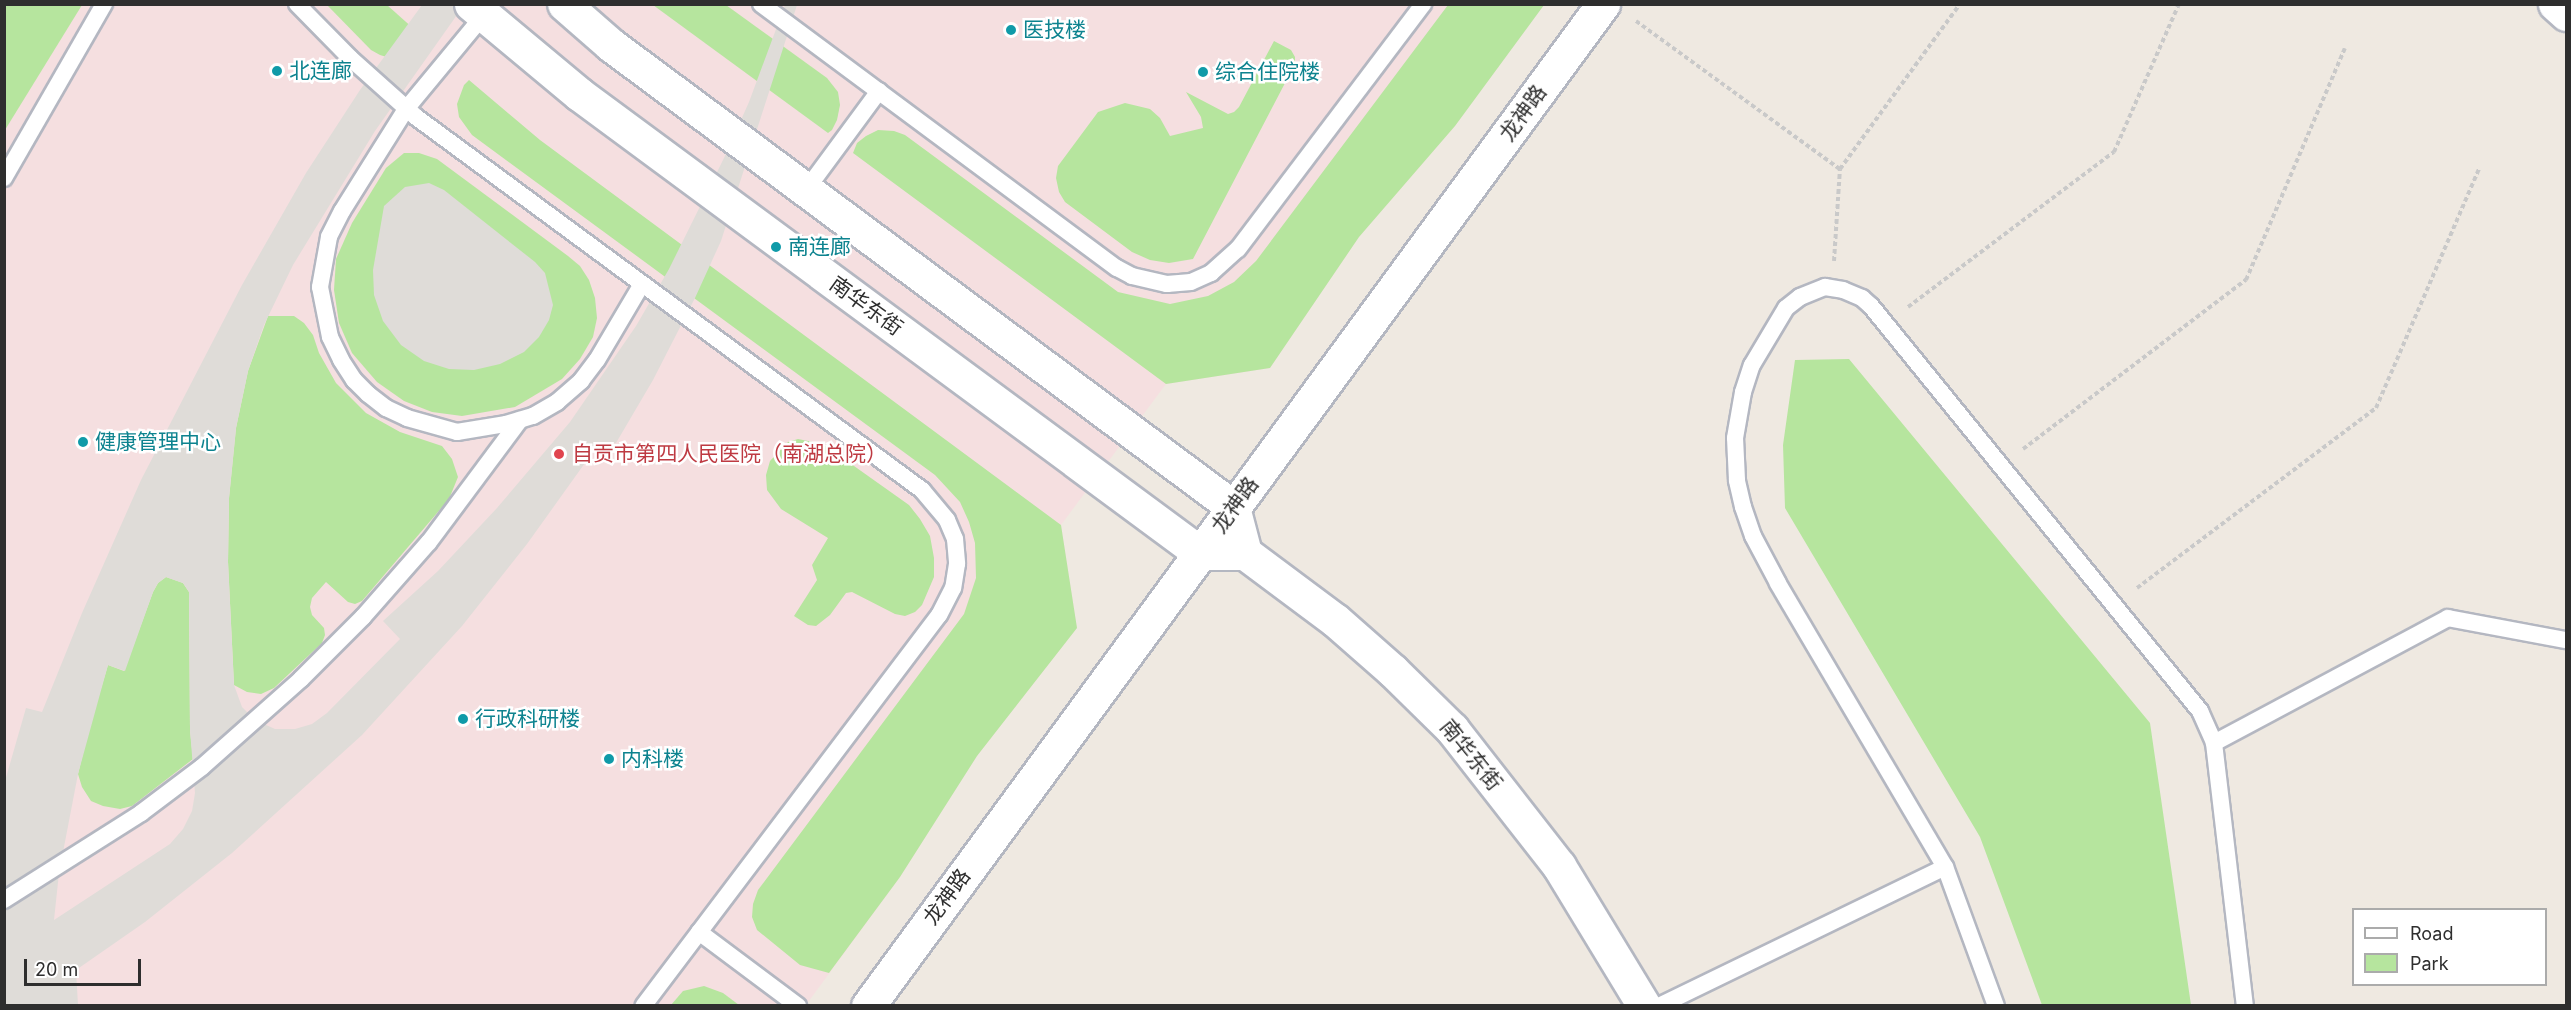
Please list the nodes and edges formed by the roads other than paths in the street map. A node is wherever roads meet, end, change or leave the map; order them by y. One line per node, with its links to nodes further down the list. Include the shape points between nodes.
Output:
1 (104, 4): 12 (lane)
2 (297, 4): 11 (lane)
3 (564, 4): 13 (street, via 611,45)
4 (1423, 4): 10 (lane, via 1238,249 1211,273 1191,282 1149,281 1118,268)
5 (1603, 4): 16 (street, 龙神路)
6 (2555, 4): 9 (street)
7 (767, 6): 10 (lane)
8 (477, 10): 11 (lane); 17 (street, 南华东街, via 579,94)
9 (2566, 14)
10 (879, 91): 13 (lane)
11 (406, 109): 14 (lane); 15 (lane, via 329,237 320,287 330,338 354,380 386,408 407,418 457,432)
12 (4, 178)
13 (806, 190): 16 (street)
14 (642, 284): 15 (lane, via 581,381 557,402); 23 (lane, via 922,490 947,520 955,539 957,564 953,588 939,615)
15 (520, 420): 22 (lane, via 429,542 301,680 176,787)
16 (1233, 507): 17 (street, 龙神路); 18 (street)
17 (1200, 553): 18 (street); 26 (street, 龙神路)
18 (1245, 553): 27 (street, 南华东街, via 1335,620 1452,729 1559,866)
19 (2566, 640): 20 (lane, via 2448,618)
20 (2214, 743): 21 (lane, via 2200,711 1862,298 1825,287 1800,297 1786,308 1752,365 1743,392 1736,438 1737,480 1753,536 1778,583); 30 (lane)
21 (1945, 867): 28 (lane); 29 (lane)
22 (4, 900)
23 (699, 932): 24 (lane); 25 (lane)
24 (643, 1005)
25 (798, 1005)
26 (868, 1005)
27 (1644, 1005)
28 (1659, 1005)
29 (1996, 1005)
30 (2245, 1005)

